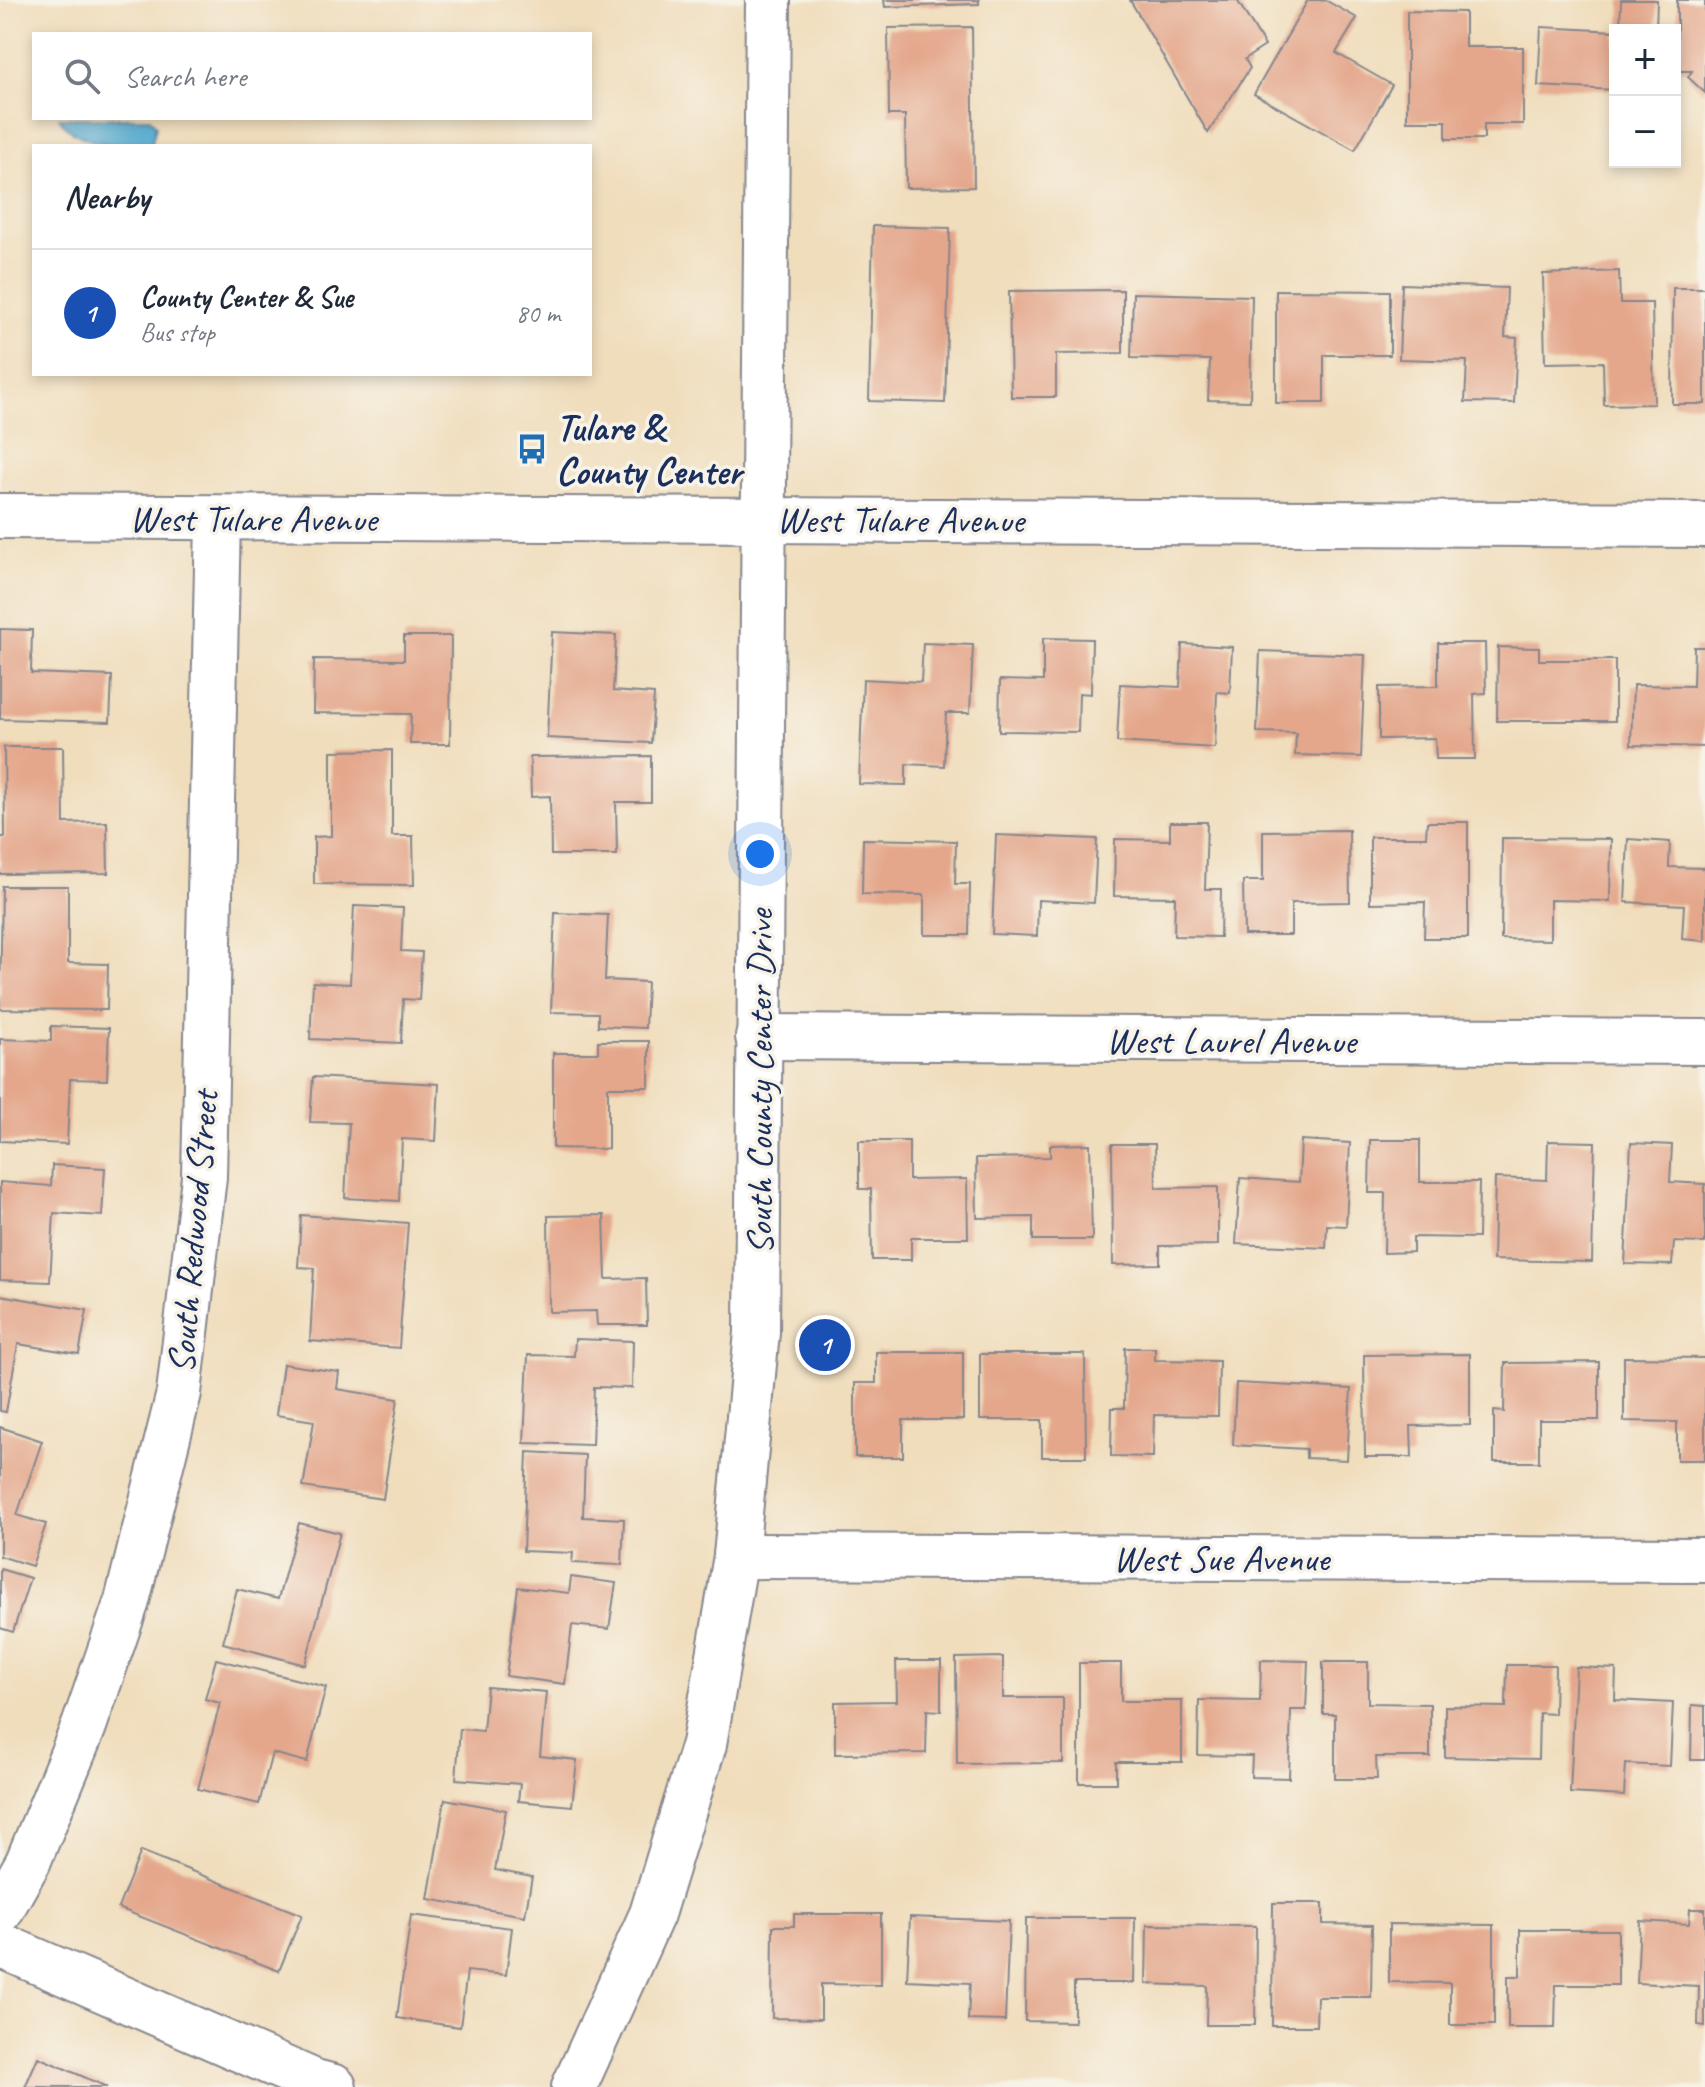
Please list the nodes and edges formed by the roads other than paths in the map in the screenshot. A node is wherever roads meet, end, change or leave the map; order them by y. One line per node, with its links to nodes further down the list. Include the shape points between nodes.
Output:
1 (768, 0): 3 (street, South County Center Drive)
2 (0, 516): 4 (street, West Tulare Avenue)
3 (765, 518): 4 (street, West Tulare Avenue); 5 (street, West Tulare Avenue); 6 (street, South County Center Drive)
4 (218, 519): 10 (street, South Redwood Street, via 204,1177 179,1393 127,1601 84,1726 28,1862)
5 (1705, 525)
6 (758, 1037): 7 (street, West Laurel Avenue); 8 (street, South County Center Drive, via 757,1332)
7 (1705, 1042)
8 (736, 1556): 9 (street, West Sue Avenue); 13 (street, South County Center Drive, via 704,1744 652,1914)
9 (1705, 1560)
10 (0, 1912)
11 (0, 1945): 12 (street)
12 (334, 2087)
13 (574, 2087)

